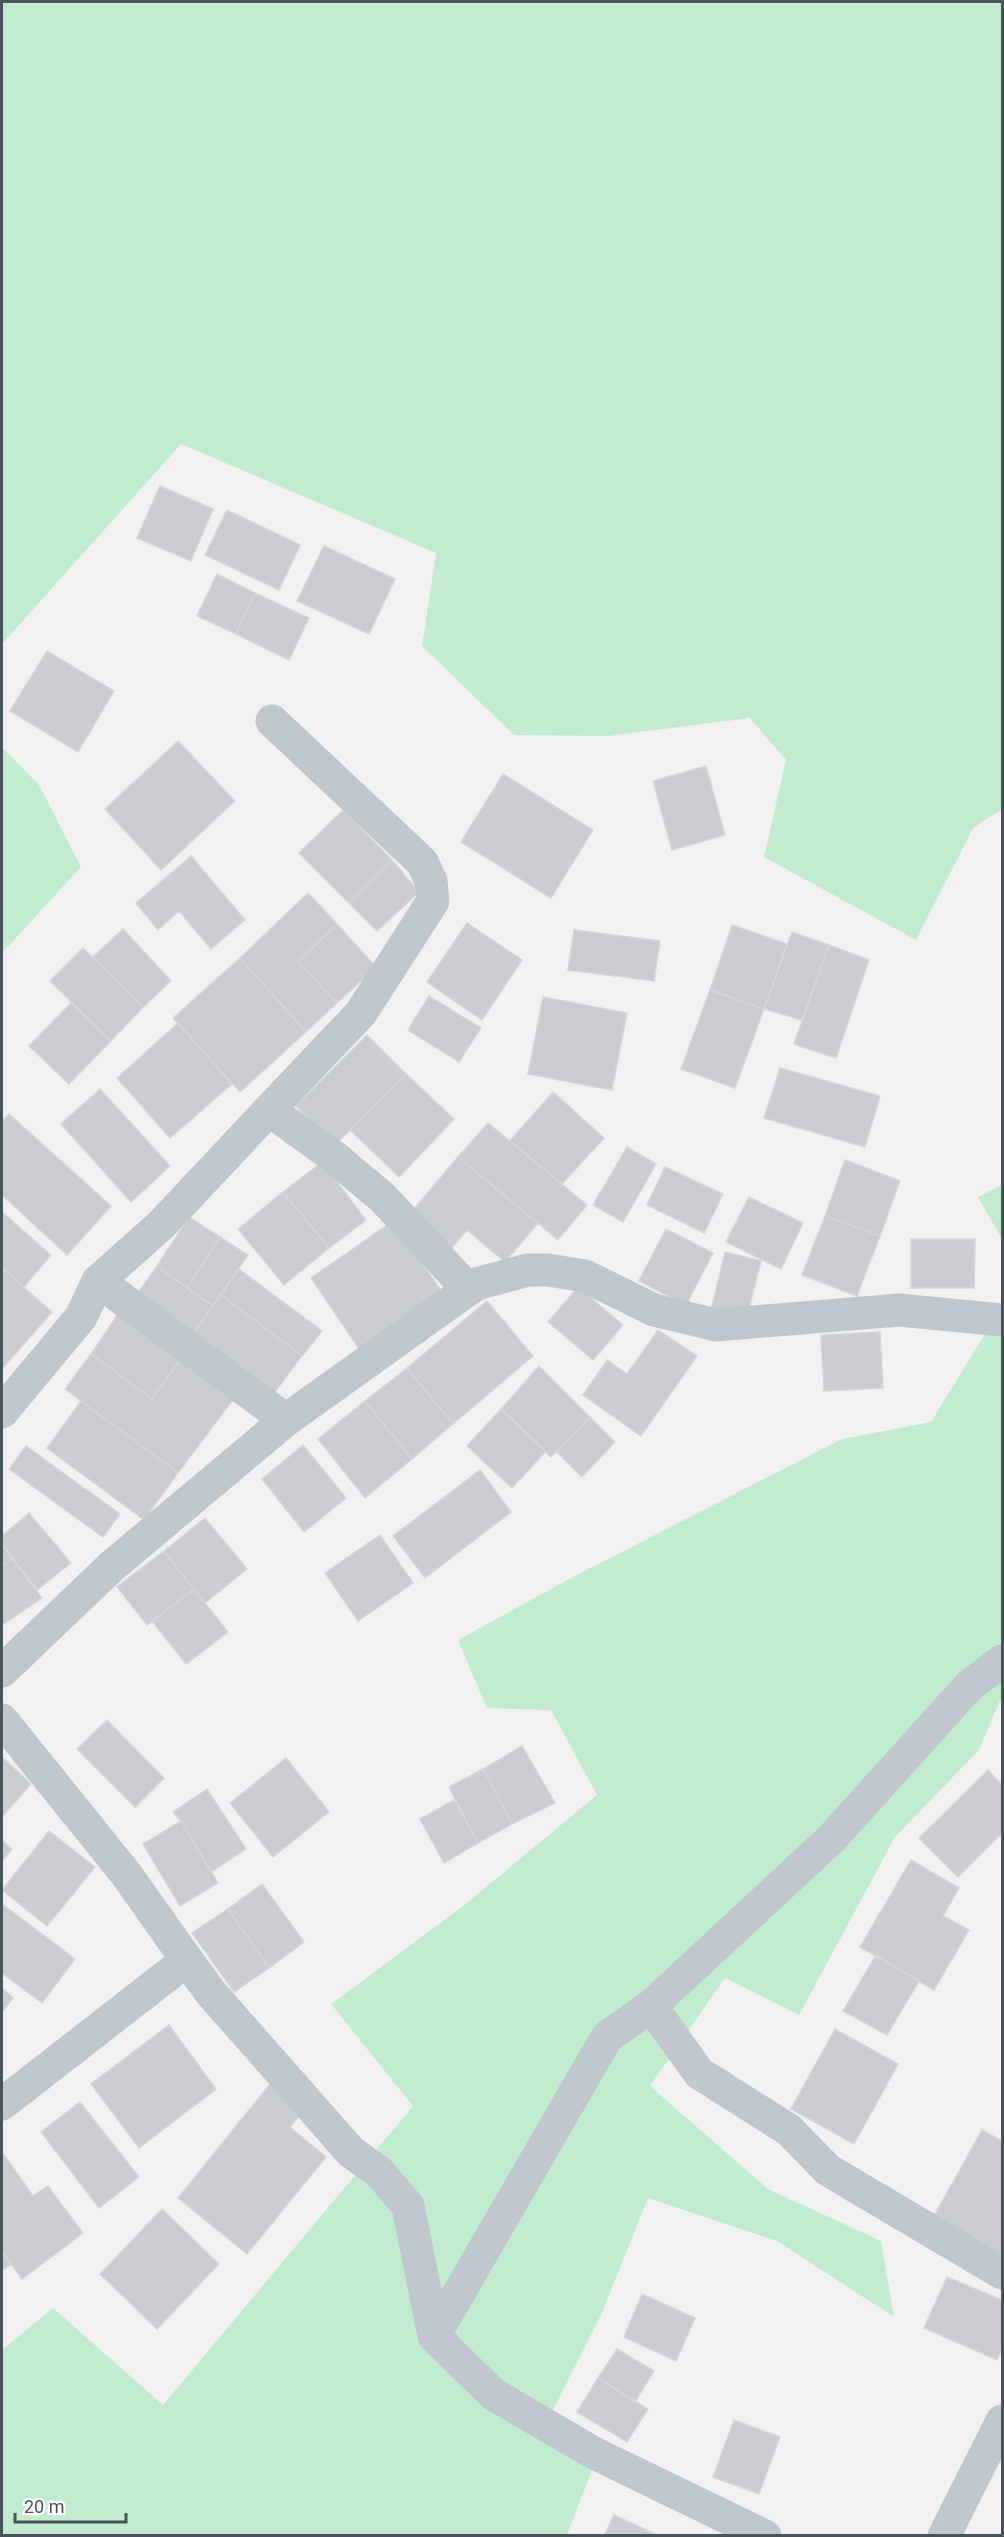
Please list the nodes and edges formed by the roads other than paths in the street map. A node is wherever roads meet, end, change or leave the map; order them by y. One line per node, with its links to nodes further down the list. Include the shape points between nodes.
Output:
1 (272, 721): 2 (street, via 422,862 431,881 433,901 361,1013)
2 (269, 1110): 3 (street, via 161,1225); 4 (street, via 383,1198)
3 (98, 1281): 6 (street, via 81,1317); 7 (street)
4 (468, 1289): 5 (street, via 528,1270 548,1270 585,1276 654,1310 716,1324 899,1310); 7 (street)
5 (1002, 1320)
6 (2, 1412)
7 (286, 1420): 9 (street, via 112,1566)
8 (1002, 1661): 12 (street, via 969,1686 831,1839)
9 (2, 1671)
10 (2, 1720): 11 (street, via 126,1874)
11 (187, 1960): 13 (street); 15 (street, via 211,1993 351,2152 379,2172 408,2206)
12 (651, 2006): 14 (street, via 699,2073 789,2130 828,2170); 15 (street, via 607,2037)
13 (2, 2104)
14 (1002, 2273)
15 (434, 2336): 17 (street, via 493,2394 592,2452)
16 (1002, 2421): 18 (street)
17 (765, 2535)
18 (944, 2535)

